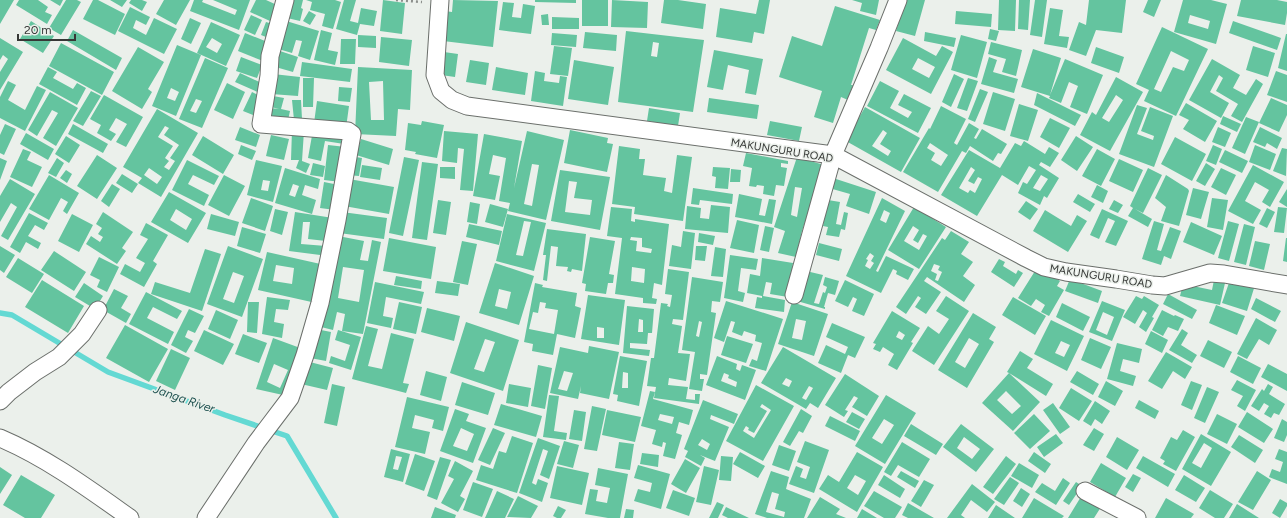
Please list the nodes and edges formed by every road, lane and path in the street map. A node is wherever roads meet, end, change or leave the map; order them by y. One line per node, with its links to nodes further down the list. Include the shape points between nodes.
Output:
1 (285, 0): 13 (street, via 270,56 270,76 261,124 348,131 352,134 320,303 306,354 290,398 278,411)
2 (396, 0): 4 (path)
3 (898, 0): 5 (street)
4 (440, 2): 5 (street, MAKUNGURU ROAD, via 435,75 441,91 452,100 467,106)
5 (833, 155): 6 (street, MAKUNGURU ROAD, via 1044,267 1152,286 1165,286 1210,273); 7 (street)
6 (1287, 285)
7 (794, 295)
8 (98, 310): 9 (street, via 82,334 59,358 35,372)
9 (0, 402)
10 (0, 438): 12 (street, via 30,452 91,490)
11 (1085, 491): 14 (street)
12 (123, 516)
13 (206, 518)
14 (1137, 518)

